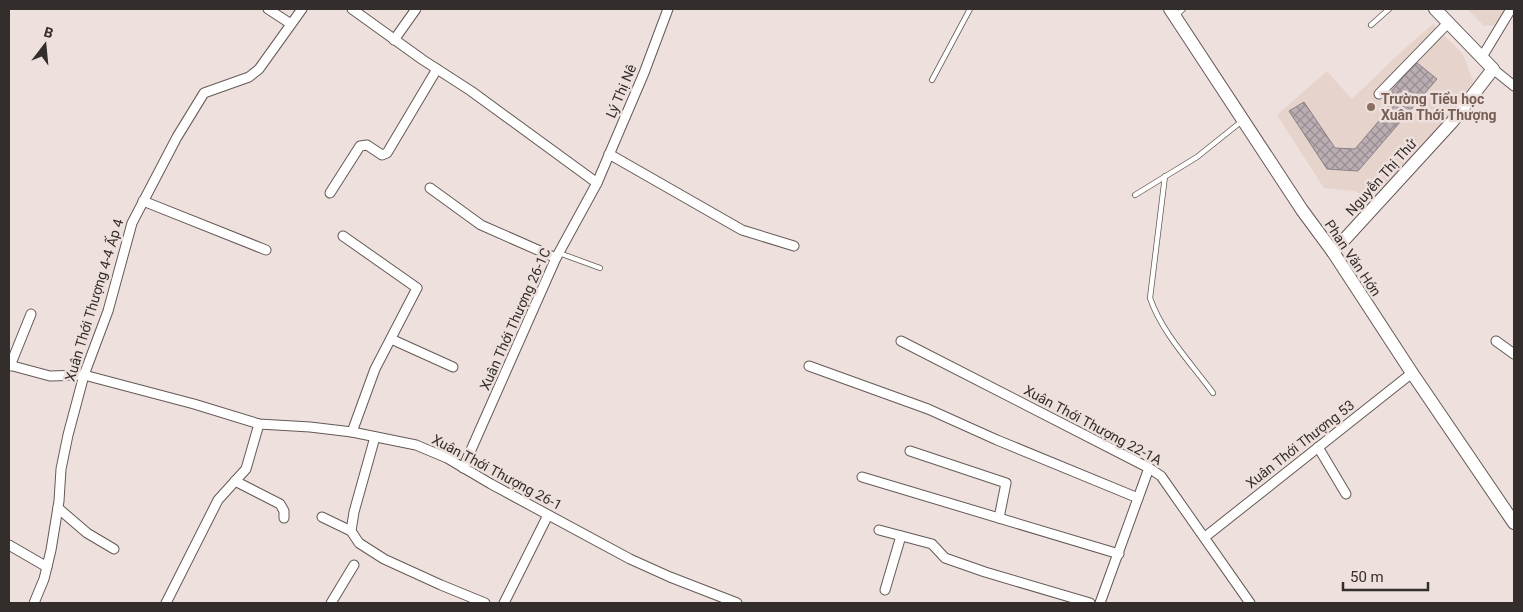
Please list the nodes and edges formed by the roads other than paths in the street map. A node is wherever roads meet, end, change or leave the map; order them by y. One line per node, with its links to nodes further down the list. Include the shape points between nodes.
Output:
1 (268, 9): 12 (street)
2 (302, 9): 12 (street, Xuân Thới Thượng 4-4 Ấp 4)
3 (352, 9): 14 (street)
4 (416, 9): 14 (street)
5 (668, 9): 22 (street, Lý Thị Nê)
6 (970, 9): 18 (lane)
7 (1388, 9): 13 (lane)
8 (1435, 9): 11 (main road)
9 (1511, 9): 15 (street)
10 (1176, 11): 21 (main road, Phan Văn Hớn)
11 (1448, 23): 15 (main road); 20 (street)
12 (291, 24): 28 (street, Xuân Thới Thượng 4-4 Ấp 4, via 259,69 248,77 204,92)
13 (1371, 25)
14 (394, 40): 16 (street)
15 (1482, 57): 17 (main road)
16 (436, 69): 24 (street); 26 (street, via 388,153 382,155 367,145 360,146)
17 (1493, 69): 19 (street); 32 (main road, Nguyễn Thị Thử, via 1452,122)
18 (932, 80)
19 (1514, 86)
20 (1379, 94)
21 (1243, 121): 23 (lane); 32 (main road, Phan Văn Hớn)
22 (609, 154): 24 (street, Lý Thị Nê); 30 (street, via 742,230)
23 (1165, 176): 27 (lane); 45 (lane, via 1150,298 1169,333)
24 (597, 183): 33 (street, Xuân Thới Thượng 26-1C)
25 (430, 188): 33 (street, via 481,225)
26 (330, 193)
27 (1134, 195)
28 (143, 201): 31 (street); 44 (street, Xuân Thới Thượng 4-4 Ấp 4, via 132,223 108,311)
29 (343, 236): 36 (street, via 417,288)
30 (794, 246)
31 (266, 250)
32 (1333, 252): 43 (main road, Phan Văn Hớn)
33 (558, 255): 34 (lane); 51 (street, Xuân Thới Thượng 26-1C)
34 (600, 268)
35 (31, 314): 40 (street)
36 (391, 339): 42 (street); 47 (street, via 375,369)
37 (902, 341): 52 (street, Xuân Thới Thượng 22-1A)
38 (1496, 341): 39 (street)
39 (1514, 354)
40 (10, 366): 44 (street, Xuân Thới Thượng 26-1, via 50,376)
41 (809, 366): 56 (street, via 928,409)
42 (453, 368)
43 (1412, 373): 49 (street, Xuân Thới Thượng 53); 62 (main road, Phan Văn Hớn)
44 (84, 375): 46 (street, Xuân Thới Thượng 26-1); 57 (street, Xuân Thới Thượng 4-4 Ấp 4, via 66,443)
45 (1213, 393)
46 (259, 424): 47 (street, Xuân Thới Thượng 26-1); 54 (street, via 246,469)
47 (352, 432): 48 (street, Xuân Thới Thượng 26-1)
48 (375, 437): 51 (street, Xuân Thới Thượng 26-1, via 416,445); 64 (street)
49 (1318, 448): 55 (street); 66 (street, Xuân Thới Thượng 53)
50 (910, 451): 61 (street, via 1006,483)
51 (464, 468): 58 (street, Xuân Thới Thượng 26-1)
52 (1149, 468): 56 (street); 66 (street, Xuân Thới Thượng 22-1A, via 1161,476)
53 (862, 477): 61 (street)
54 (235, 481): 60 (street, via 280,504); 74 (street, via 218,500)
55 (1346, 494)
56 (1138, 498): 69 (street)
57 (58, 508): 68 (street, via 87,533); 71 (street, Xuân Thới Thượng 4-4 Ấp 4)
58 (548, 515): 77 (street); 78 (street, Xuân Thới Thượng 26-1, via 646,566)
59 (322, 517): 64 (street)
60 (284, 518)
61 (999, 518): 69 (street)
62 (1514, 522)
63 (879, 530): 65 (street)
64 (351, 531): 76 (street, via 359,543 384,558)
65 (901, 536): 72 (street); 79 (street, via 932,544 945,558)
66 (1204, 537): 81 (street, Xuân Thới Thượng 22-1A)
67 (9, 545): 71 (street)
68 (114, 548)
69 (1119, 554): 80 (street)
70 (354, 565): 75 (street)
71 (47, 567): 73 (street, Xuân Thới Thượng 4-4 Ấp 4)
72 (885, 590)
73 (34, 603)
74 (166, 603)
75 (331, 603)
76 (486, 603)
77 (504, 603)
78 (736, 603)
79 (1090, 603)
80 (1100, 603)
81 (1250, 603)

